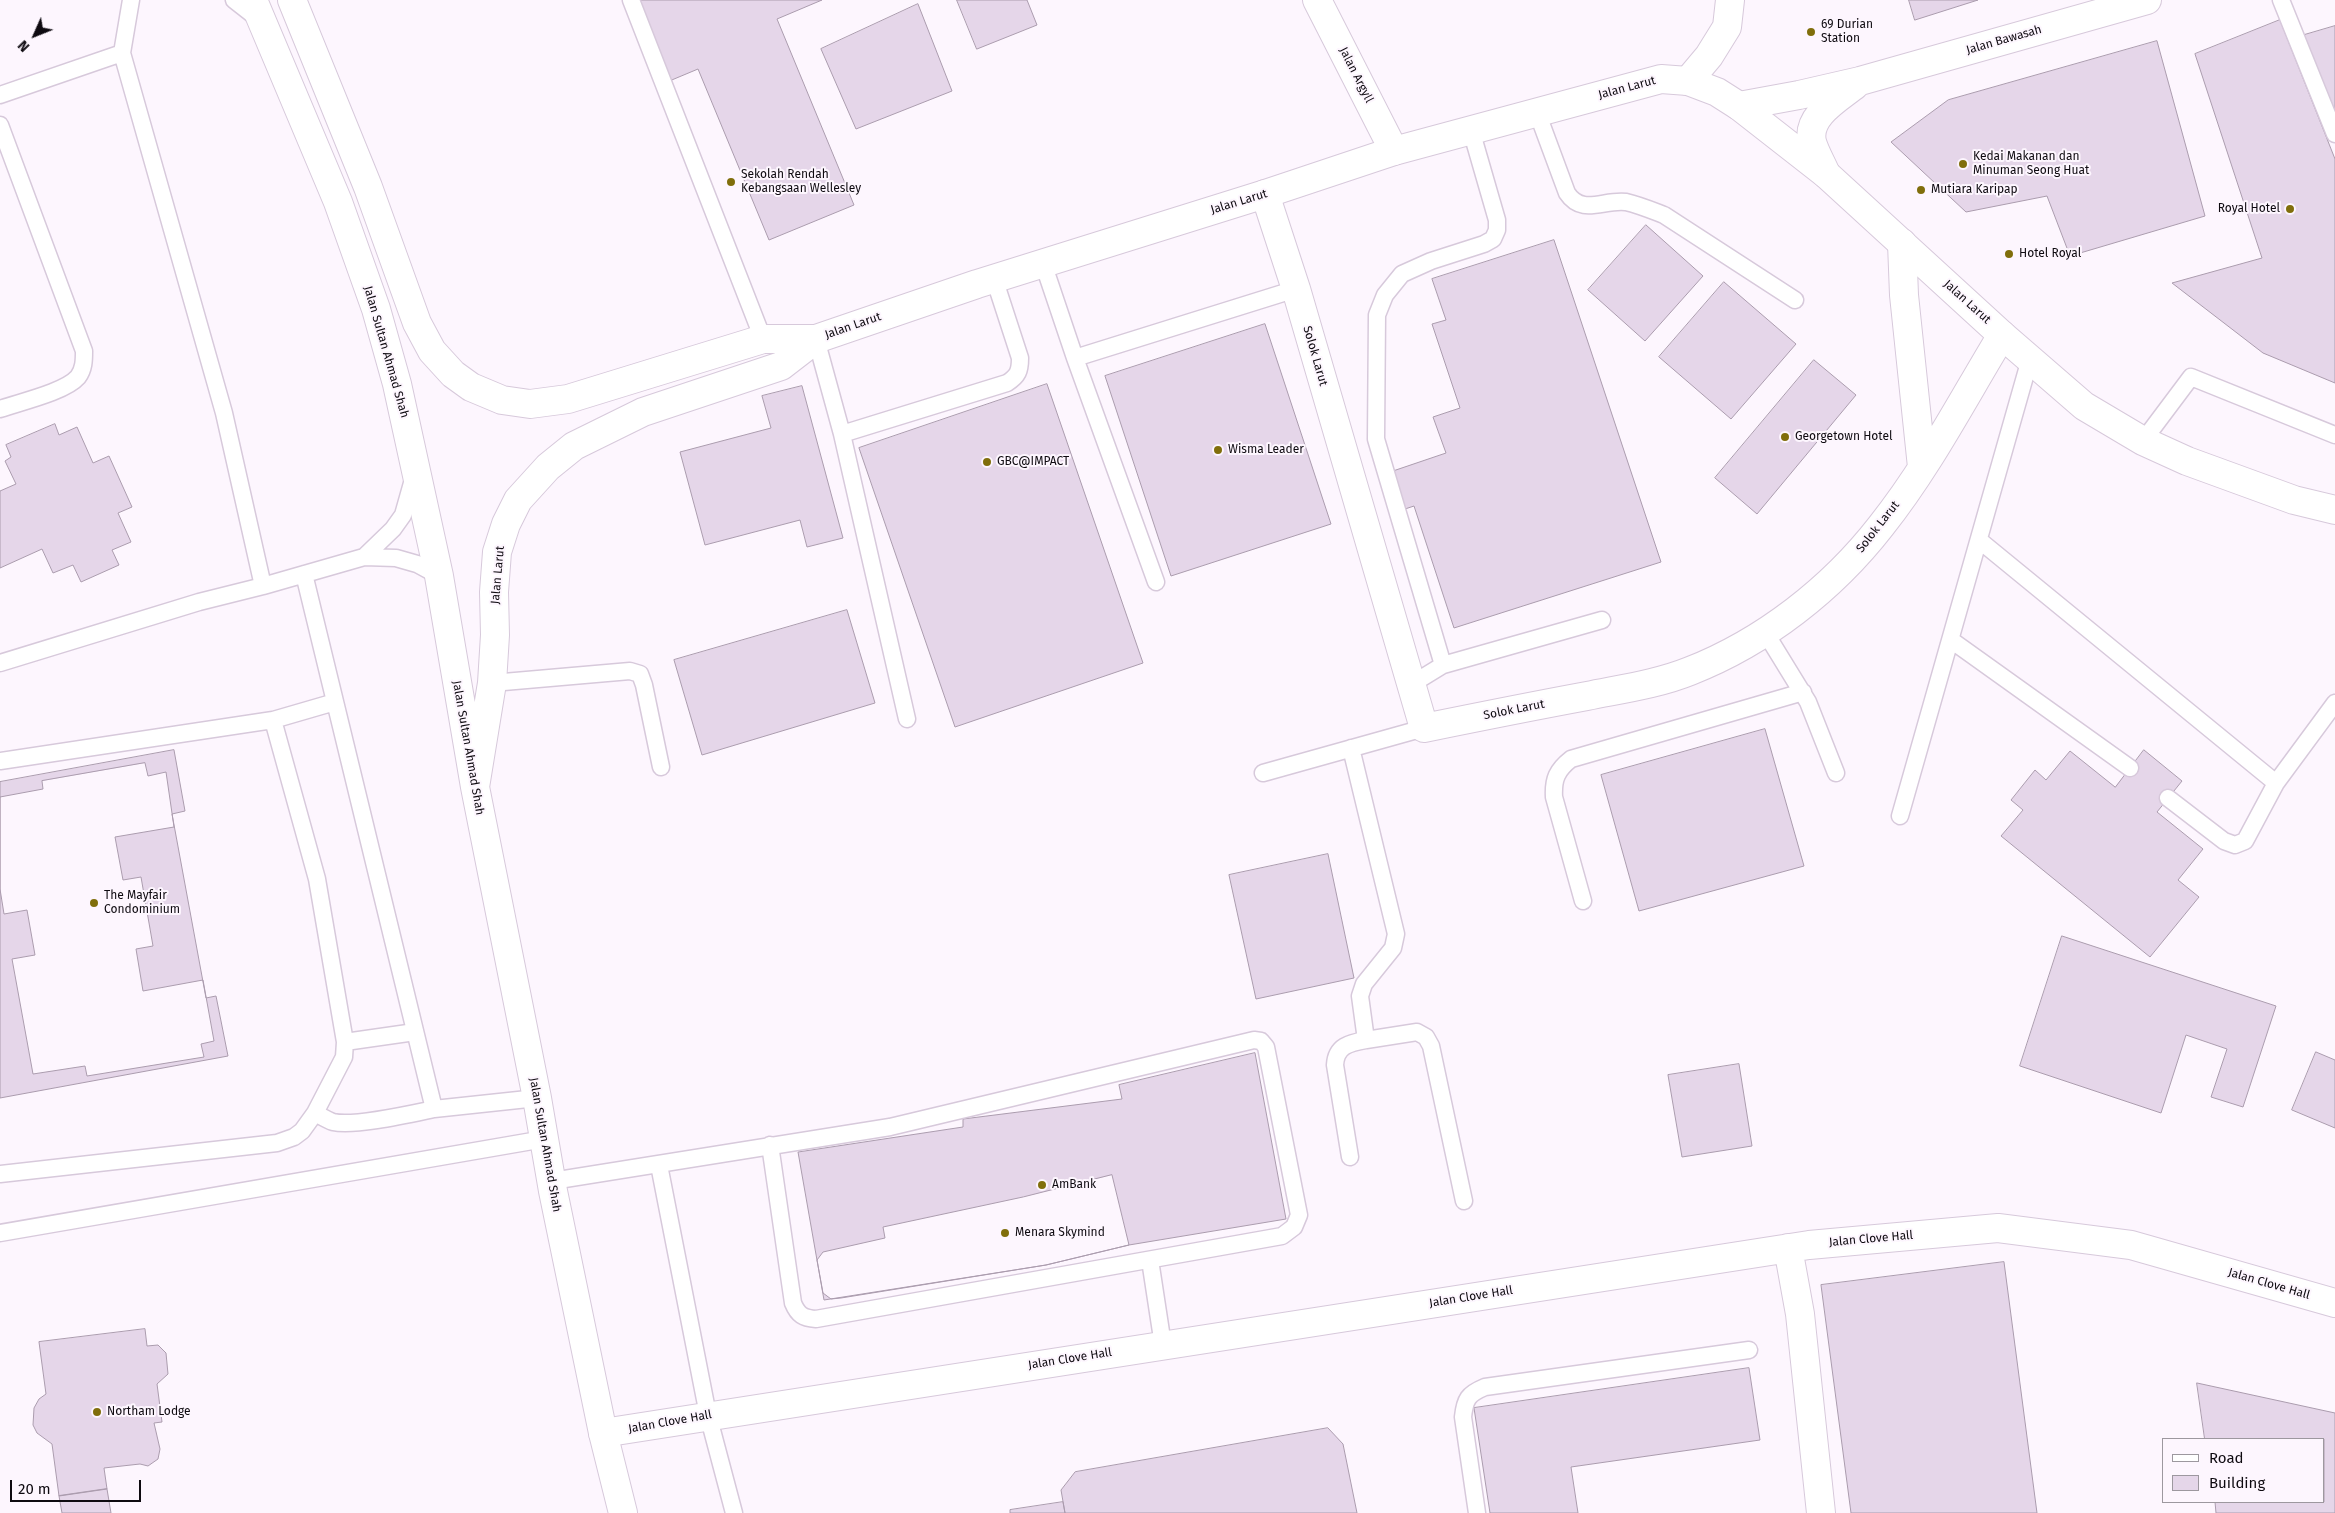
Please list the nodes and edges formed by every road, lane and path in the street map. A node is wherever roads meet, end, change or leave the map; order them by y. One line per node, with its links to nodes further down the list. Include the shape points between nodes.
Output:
1 (131, 0): 11 (lane)
2 (234, 0): 10 (lane)
3 (253, 0): 10 (main road, Jalan Sultan Ahmad Shah)
4 (292, 0): 29 (main road, Jalan Larut, via 368,187 417,323 432,351 453,374 472,387 502,400 530,404 568,399)
5 (631, 0): 29 (lane)
6 (1317, 0): 20 (main road, Jalan Argyll)
7 (1730, 0): 12 (main road, via 1727,28 1710,56)
8 (2147, 0): 13 (main road, Jalan Bawasah)
9 (2281, 0): 19 (lane)
10 (264, 24): 38 (main road, Jalan Sultan Ahmad Shah, via 338,202 376,309)
11 (122, 53): 14 (lane); 45 (lane, via 224,413)
12 (1688, 81): 15 (main road, Jalan Larut, via 1717,92); 16 (main road, Jalan Larut, via 1661,79)
13 (1860, 81): 15 (main road, Jalan Bawasah); 21 (main road, Jalan Bawasah, via 1821,113 1813,124 1812,140)
14 (0, 95)
15 (1739, 106): 21 (main road, Jalan Larut)
16 (1537, 112): 18 (main road, Jalan Larut); 27 (lane, via 1571,200 1587,206 1624,202 1657,213)
17 (0, 125): 33 (lane, via 84,351 84,363 79,376 68,385)
18 (1471, 130): 20 (main road, Jalan Larut); 50 (lane, via 1498,230 1493,239 1484,244 1402,274 1385,295 1377,315 1376,439)
19 (2335, 134)
20 (1394, 151): 22 (main road, Jalan Larut)
21 (1826, 174): 23 (main road, Jalan Larut)
22 (1265, 194): 24 (main road, Jalan Larut); 26 (main road, Solok Larut)
23 (1902, 243): 28 (main road, Jalan Larut); 37 (main road, via 1904,295)
24 (1043, 263): 25 (main road, Jalan Larut); 31 (lane)
25 (994, 278): 30 (main road, Jalan Larut); 34 (lane, via 1020,358 1020,369 1015,378)
26 (1296, 289): 31 (lane); 52 (main road, Solok Larut)
27 (1795, 300)
28 (2002, 335): 32 (main road, Jalan Larut); 37 (main road, Solok Larut)
29 (763, 339): 30 (main road, Jalan Larut)
30 (816, 339): 34 (lane); 51 (main road, Jalan Larut, via 781,366 643,412 574,446 548,466 518,500 506,524 498,552)
31 (1075, 358): 44 (lane)
32 (2030, 359): 36 (main road, Jalan Larut, via 2084,406); 40 (lane)
33 (0, 409)
34 (842, 434): 56 (lane)
35 (2335, 435): 36 (lane, via 2191,376)
36 (2143, 441): 39 (main road, Jalan Larut, via 2187,461 2294,500)
37 (1922, 467): 47 (main road, Solok Larut, via 1855,557 1802,605)
38 (416, 470): 41 (lane, via 403,515); 43 (main road, Jalan Sultan Ahmad Shah)
39 (2335, 510)
40 (1979, 540): 48 (lane); 65 (lane)
41 (364, 557): 42 (lane); 43 (lane, via 396,558 417,564)
42 (304, 574): 45 (lane); 54 (lane)
43 (439, 576): 66 (main road, Jalan Sultan Ahmad Shah)
44 (1156, 582)
45 (263, 586): 49 (lane, via 199,602)
46 (1602, 620): 50 (lane)
47 (1765, 632): 53 (lane); 58 (main road, Solok Larut, via 1689,672 1632,687)
48 (1951, 640): 62 (lane); 68 (lane)
49 (0, 663)
50 (1443, 665): 52 (lane)
51 (492, 683): 61 (lane, via 630,671 640,674); 66 (main road, Jalan Larut)
52 (1412, 684): 58 (main road, Solok Larut)
53 (1803, 692): 64 (lane); 69 (lane, via 1571,759 1559,768 1554,782 1554,797)
54 (335, 702): 57 (lane); 70 (lane)
55 (2335, 703): 65 (lane)
56 (907, 719)
57 (273, 720): 60 (lane); 72 (lane, via 317,879)
58 (1424, 728): 59 (lane)
59 (1351, 748): 63 (lane); 71 (lane, via 1396,934 1393,948 1364,984 1360,996)
60 (0, 761)
61 (661, 767)
62 (2130, 768)
63 (1263, 773)
64 (1836, 774)
65 (2276, 783): 67 (lane, via 2245,841 2235,846)
66 (475, 787): 73 (main road, Jalan Sultan Ahmad Shah)
67 (2168, 798)
68 (1900, 816)
69 (1583, 901)
70 (415, 1032): 72 (lane); 74 (lane)
71 (1366, 1040): 78 (lane, via 1350,1043 1335,1055); 82 (lane, via 1417,1032 1426,1037 1431,1046)
72 (345, 1042): 75 (lane, via 344,1056)
73 (537, 1098): 74 (lane); 76 (main road, Jalan Sultan Ahmad Shah)
74 (434, 1110): 75 (lane, via 341,1123)
75 (316, 1113): 80 (lane, via 302,1131 276,1144)
76 (544, 1139): 81 (main road, Jalan Sultan Ahmad Shah); 83 (lane)
77 (770, 1146): 79 (lane); 85 (lane, via 793,1303 797,1313 806,1318 816,1319); 85 (lane, via 890,1127 1254,1040 1261,1041 1266,1047 1299,1215 1294,1227 1282,1236)
78 (1350, 1157)
79 (659, 1166): 81 (lane); 89 (lane)
80 (0, 1174)
81 (552, 1181): 90 (main road, Jalan Sultan Ahmad Shah)
82 (1464, 1201)
83 (0, 1233)
84 (1788, 1248): 86 (main road, Jalan Clove Hall, via 1998,1228 2132,1245); 87 (main road, Jalan Clove Hall); 94 (main road, via 1800,1314)
85 (1150, 1260): 87 (lane)
86 (2335, 1303)
87 (1163, 1345): 89 (main road, Jalan Clove Hall)
88 (1749, 1350): 93 (lane, via 1485,1387 1472,1392 1464,1403 1463,1417)
89 (708, 1415): 90 (main road, Jalan Clove Hall); 92 (lane)
90 (602, 1433): 91 (main road, Jalan Sultan Ahmad Shah)
91 (623, 1513)
92 (734, 1513)
93 (1478, 1513)
94 (1821, 1513)

